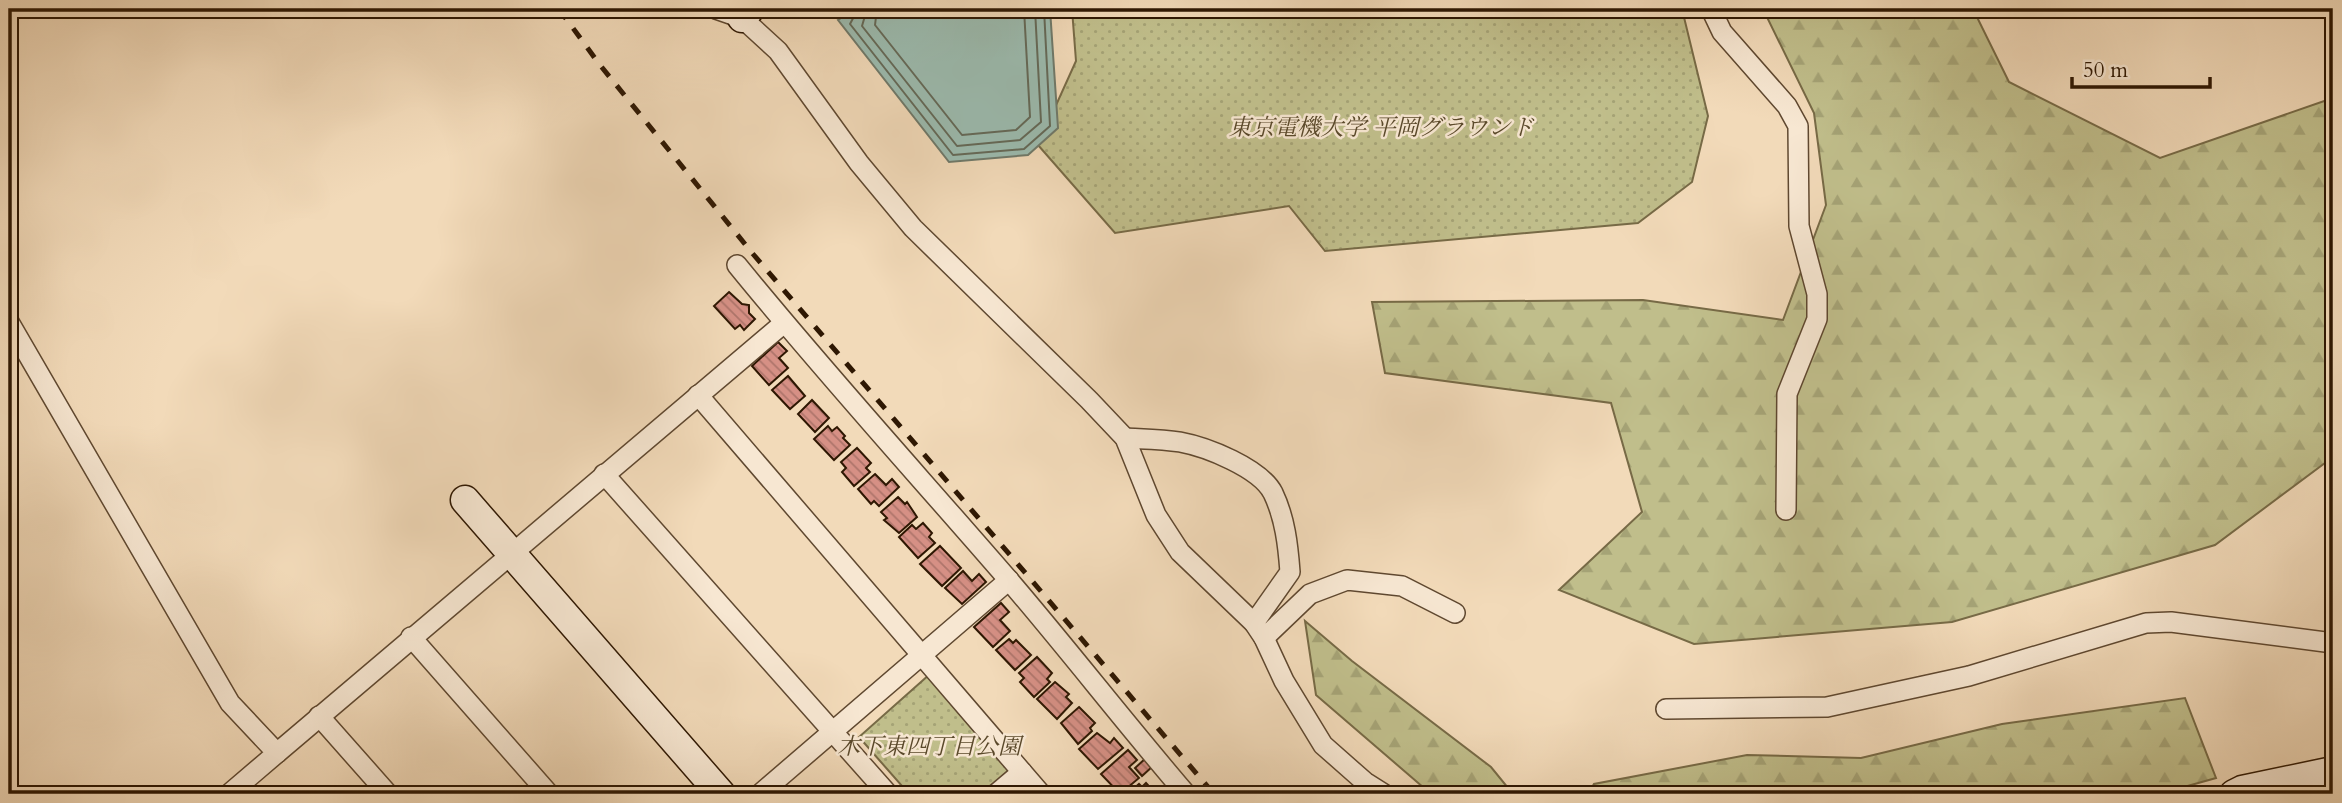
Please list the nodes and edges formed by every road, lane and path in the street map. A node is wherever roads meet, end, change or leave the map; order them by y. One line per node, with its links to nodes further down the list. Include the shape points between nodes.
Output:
1 (1711, 9): 10 (street, via 1722,32 1787,106 1798,126 1799,226 1817,294 1817,319 1787,394)
2 (736, 12): 7 (street, via 778,51 859,163 913,228)
3 (737, 265): 5 (street)
4 (9, 322): 21 (street, via 230,703)
5 (784, 323): 6 (street); 12 (street)
6 (698, 395): 8 (street); 17 (street)
7 (1125, 438): 14 (street, via 1156,515 1180,552); 14 (street, via 1181,442 1217,454 1250,469 1272,491 1287,534 1290,572)
8 (604, 474): 11 (street); 20 (street)
9 (465, 500): 11 (street)
10 (1786, 510)
11 (511, 553): 15 (street); 27 (street)
12 (1009, 580): 17 (street); 32 (street)
13 (1455, 613): 14 (street, via 1402,586 1347,580 1310,593)
14 (1259, 630): 33 (street, via 1322,745)
15 (411, 637): 19 (street); 26 (street)
16 (2333, 643): 18 (street, via 2171,622 2146,623 1969,676 1827,707)
17 (922, 655): 20 (street); 23 (street)
18 (1667, 709)
19 (319, 716): 21 (street); 25 (street)
20 (833, 731): 28 (street); 29 (street)
21 (277, 753): 24 (street)
22 (2333, 771): 34 (street)
23 (1022, 772): 30 (street); 31 (street)
24 (229, 794)
25 (388, 794)
26 (549, 794)
27 (721, 794)
28 (760, 794)
29 (888, 794)
30 (996, 794)
31 (1041, 794)
32 (1186, 794)
33 (1384, 794)
34 (2234, 794)

